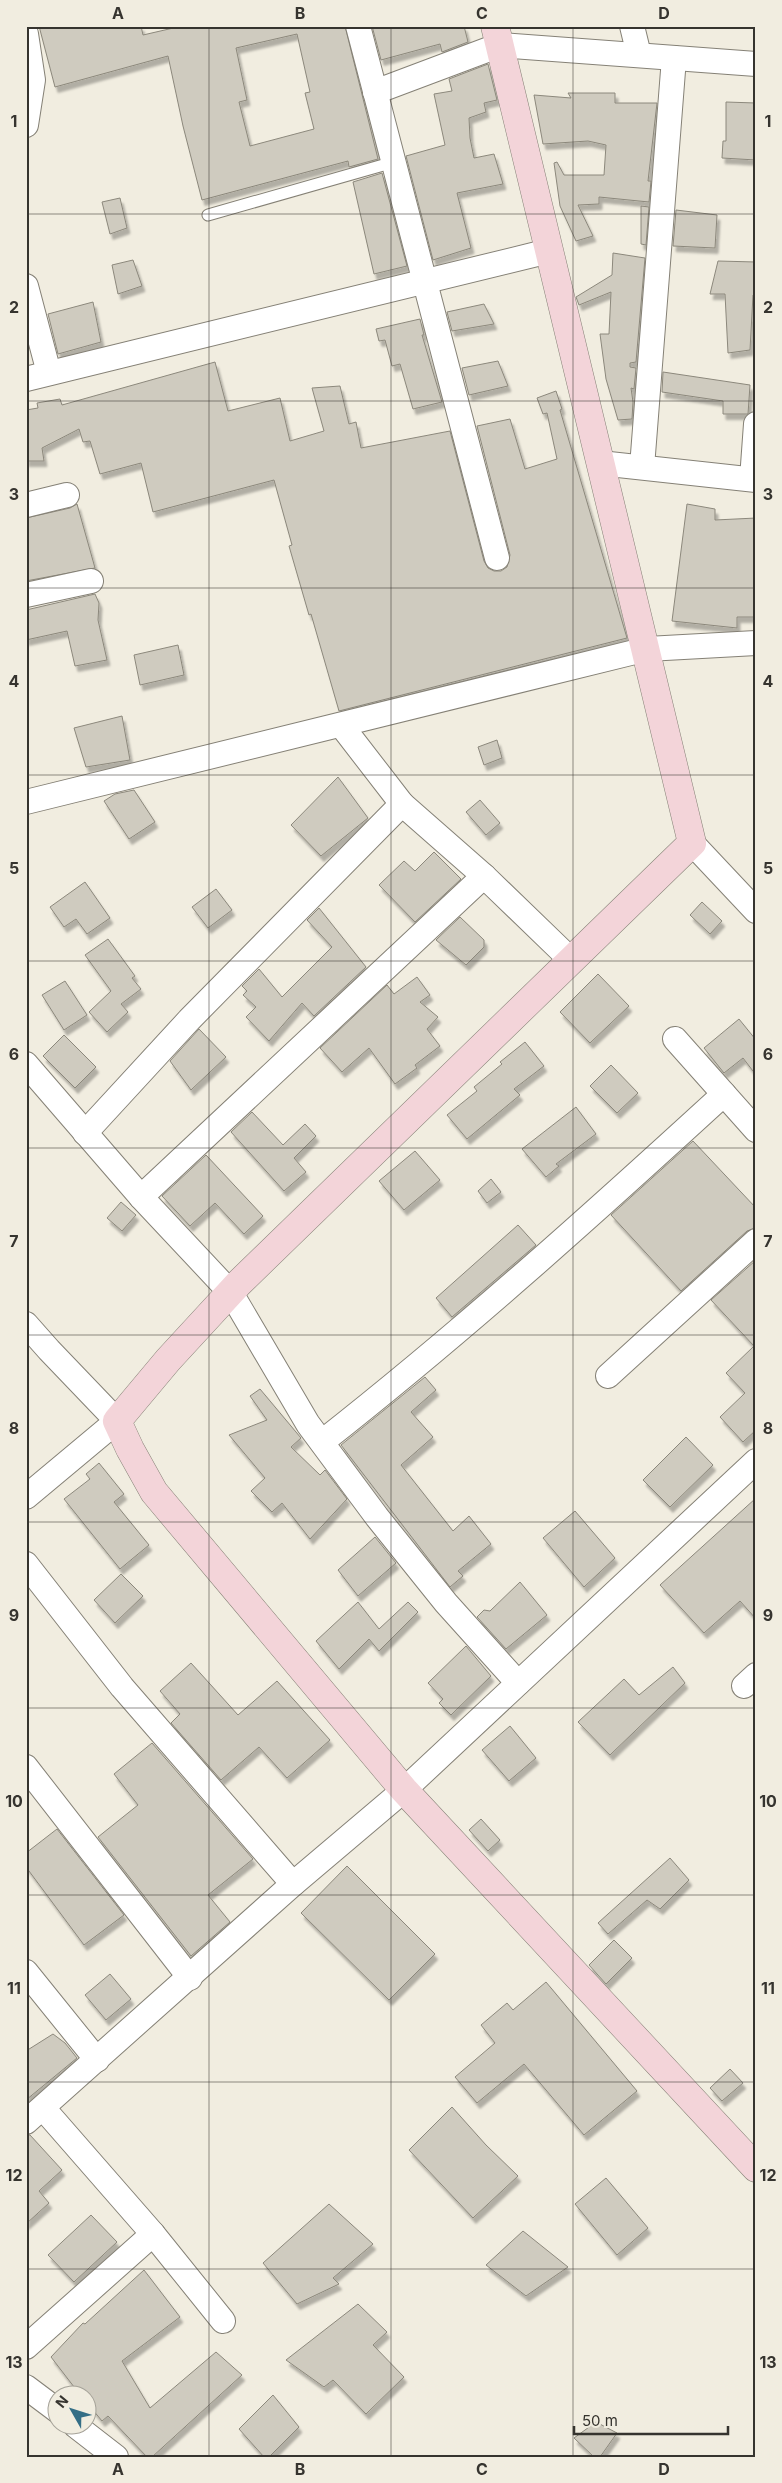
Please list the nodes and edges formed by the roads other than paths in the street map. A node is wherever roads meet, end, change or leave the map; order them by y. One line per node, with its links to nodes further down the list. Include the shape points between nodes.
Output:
1 (358, 26): 9 (street)
2 (632, 26): 5 (street)
3 (26, 34): 8 (street)
4 (498, 36): 5 (street); 9 (street); 13 (street)
5 (639, 55): 6 (street)
6 (674, 58): 7 (street); 20 (street)
7 (756, 64)
8 (30, 70): 10 (street)
9 (375, 92): 11 (street)
10 (26, 125)
11 (394, 162): 12 (lane); 14 (street)
12 (208, 216)
13 (548, 251): 14 (street); 19 (street)
14 (427, 282): 16 (street); 24 (street)
15 (26, 286): 16 (street)
16 (49, 373): 17 (street)
17 (26, 379)
18 (756, 424): 21 (street)
19 (600, 462): 20 (street); 28 (street)
20 (642, 467): 21 (street)
21 (754, 479)
22 (67, 495): 23 (street)
23 (26, 505)
24 (497, 558)
25 (91, 580): 26 (street)
26 (26, 595)
27 (756, 644): 28 (street)
28 (647, 649): 29 (street); 32 (street)
29 (341, 725): 30 (street); 31 (street)
30 (26, 802)
31 (402, 804): 33 (street); 40 (street, via 189,1020)
32 (692, 843): 34 (street); 35 (street)
33 (484, 876): 35 (street); 41 (street)
34 (756, 912)
35 (571, 960): 43 (street)
36 (675, 1038): 38 (street)
37 (26, 1064): 40 (street)
38 (724, 1094): 39 (street); 47 (street, via 526,1274 414,1370)
39 (756, 1130)
40 (85, 1132): 41 (street)
41 (141, 1197): 43 (street)
42 (756, 1241): 45 (street)
43 (230, 1293): 46 (street); 47 (street)
44 (26, 1324): 46 (street)
45 (608, 1376)
46 (117, 1421): 49 (street); 53 (street, via 154,1492)
47 (322, 1442): 51 (street, via 446,1603)
48 (756, 1461): 51 (street)
49 (26, 1497)
50 (26, 1564): 54 (street, via 122,1687)
51 (518, 1683): 53 (street)
52 (26, 1767): 56 (street)
53 (404, 1790): 54 (street); 59 (street)
54 (293, 1884): 56 (street)
55 (26, 1972): 57 (street)
56 (190, 1978): 57 (street)
57 (97, 2060): 58 (street)
58 (34, 2115): 60 (street)
59 (756, 2168)
60 (153, 2234): 61 (street); 62 (street)
61 (223, 2321)
62 (26, 2346)
63 (26, 2387): 64 (street)
64 (48, 2404)
65 (89, 2436): 66 (street)
66 (116, 2457)

